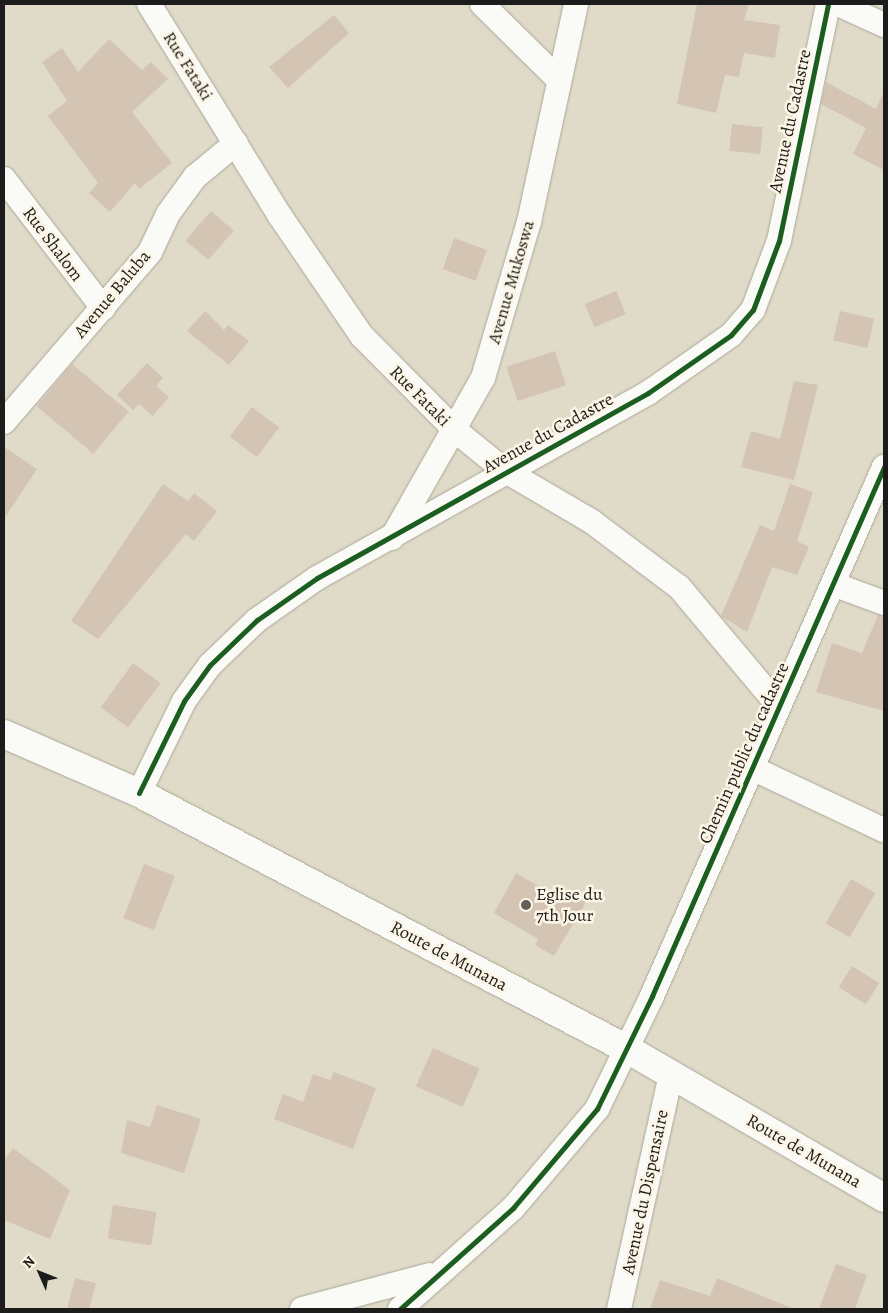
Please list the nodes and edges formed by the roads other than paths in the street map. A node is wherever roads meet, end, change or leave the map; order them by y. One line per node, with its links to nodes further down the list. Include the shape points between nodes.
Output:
1 (149, 4): 8 (street, Rue Fataki)
2 (482, 4): 7 (street)
3 (576, 4): 7 (street, Avenue Mukoswa)
4 (828, 4): 14 (street, Avenue du Cadastre, via 779,242 753,310 731,335 648,393)
5 (838, 4): 6 (street)
6 (884, 25)
7 (558, 78): 12 (street, Avenue Mukoswa, via 513,278 484,378)
8 (236, 143): 10 (street, Avenue Baluba, via 195,177 168,214 150,252); 12 (street, Rue Fataki, via 362,336)
9 (4, 179): 10 (street, Rue Shalom)
10 (103, 308): 11 (street, Avenue Baluba)
11 (4, 422)
12 (456, 431): 14 (street, Rue Fataki); 15 (street, Avenue Mukoswa)
13 (884, 467): 16 (street, Chemin public du cadastre)
14 (504, 470): 15 (street, Avenue du Cadastre); 18 (street, Rue Fataki, via 645,558 679,587)
15 (391, 539): 21 (street, Avenue du Cadastre, via 310,583 257,620 210,665 184,700)
16 (835, 584): 17 (street); 18 (street, Chemin public du cadastre)
17 (884, 603)
18 (779, 706): 20 (street, Chemin public du cadastre)
19 (4, 734): 21 (main road, Route de Munana)
20 (752, 768): 22 (street); 23 (street, Chemin public du cadastre)
21 (139, 792): 23 (main road, Route de Munana)
22 (884, 830)
23 (627, 1049): 24 (main road, Route de Munana); 26 (street, Chemin public du cadastre, via 597,1109 546,1171 514,1208)
24 (671, 1074): 25 (main road, Route de Munana); 29 (street, Avenue du Dispensaire)
25 (884, 1198)
26 (437, 1273): 27 (street); 28 (street, Chemin public du cadastre)
27 (302, 1309)
28 (400, 1309)
29 (619, 1309)

